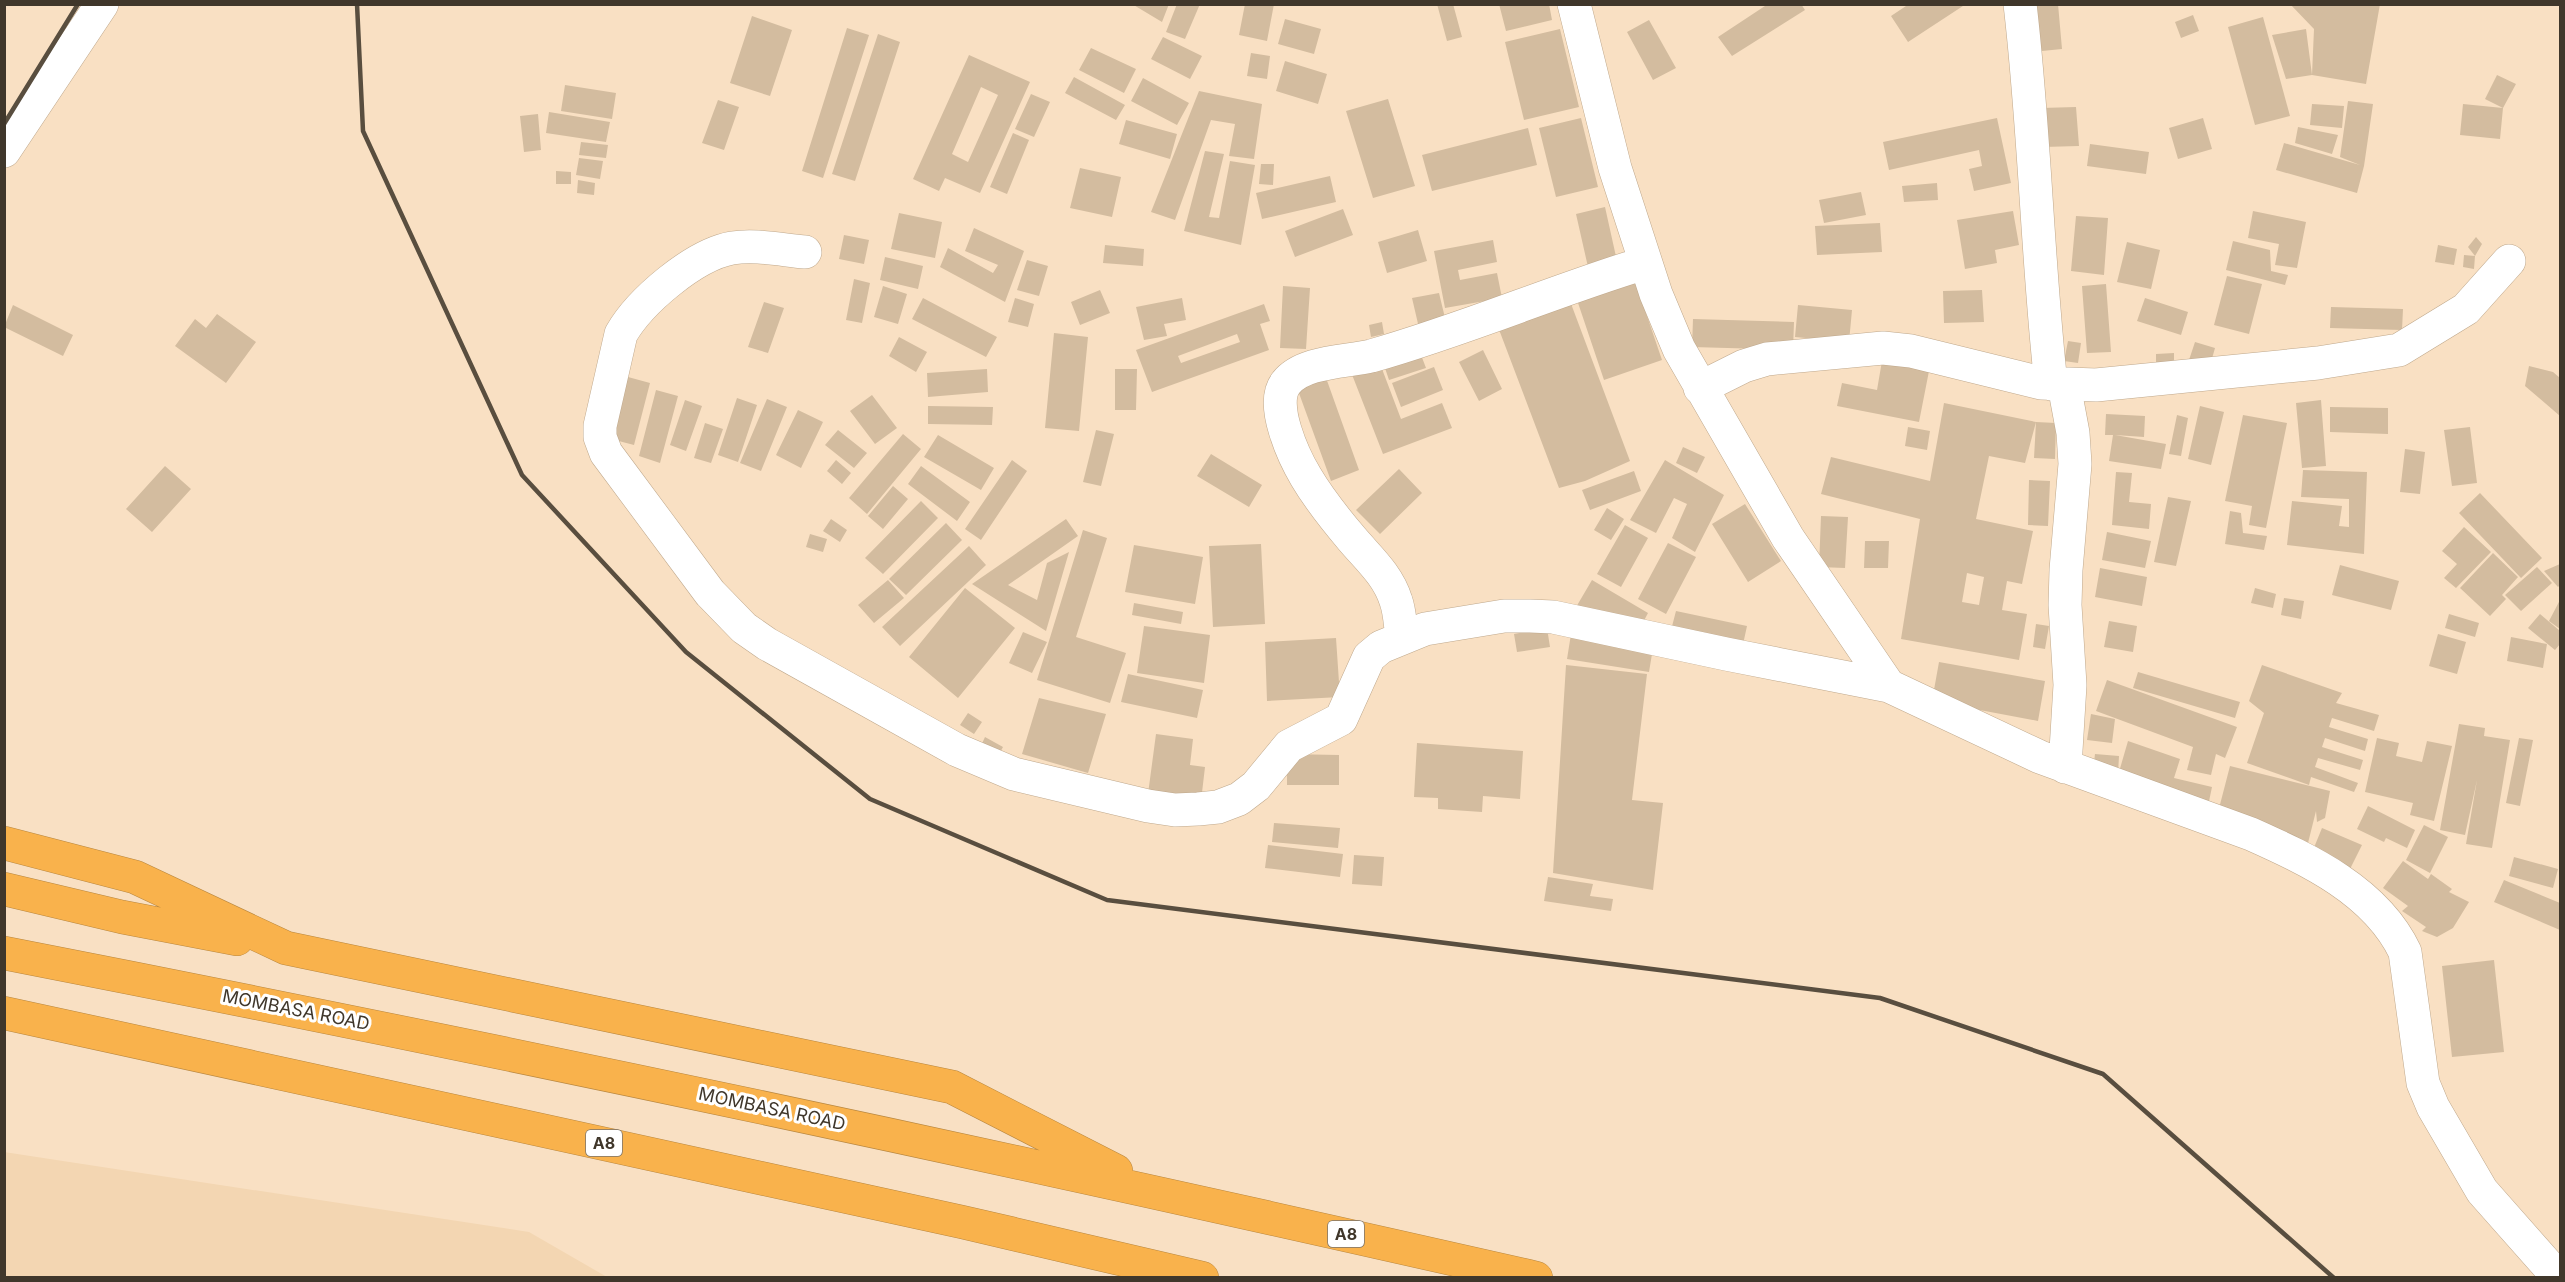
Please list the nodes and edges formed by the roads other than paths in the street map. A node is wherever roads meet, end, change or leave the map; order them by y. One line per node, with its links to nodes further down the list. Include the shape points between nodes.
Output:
1 (102, 4): 4 (street)
2 (1574, 4): 7 (street, via 1615,168)
3 (2020, 4): 8 (street, via 2031,98 2041,285)
4 (4, 151)
5 (806, 252): 10 (street, via 729,249 699,261 671,280 628,322 621,334 600,426 606,453 710,593 744,628 767,644 957,750 1014,774 1175,810 1218,807 1239,799 1256,786 1289,746 1341,719 1369,657)
6 (2509, 261): 8 (street, via 2466,309 2399,350 2318,363 2096,385)
7 (1645, 263): 9 (street, via 1679,349); 10 (street, via 1419,341 1305,370 1285,384 1281,411 1290,444 1305,476 1330,512 1386,579 1397,602)
8 (2057, 385): 9 (street, via 1883,348 1767,359); 12 (street, via 2073,434 2075,464 2066,593 2070,685)
9 (1701, 388): 11 (street, via 1788,538)
10 (1402, 636): 11 (street, via 1425,628 1504,616 1553,616)
11 (1889, 686): 12 (street)
12 (2065, 767): 21 (street, via 2282,848 2349,887 2380,914 2405,951 2423,1083 2433,1107 2482,1191)
13 (4, 843): 15 (highway, via 135,877)
14 (4, 889): 15 (highway, via 122,917)
15 (286, 948): 18 (highway, via 952,1087)
16 (4, 953): 18 (highway, MOMBASA ROAD / A8, via 426,1035)
17 (4, 1014): 19 (highway, A8, via 962,1222)
18 (1155, 1191): 20 (highway, MOMBASA ROAD / A8)
19 (1202, 1278)
20 (1536, 1278)
21 (2559, 1278)

